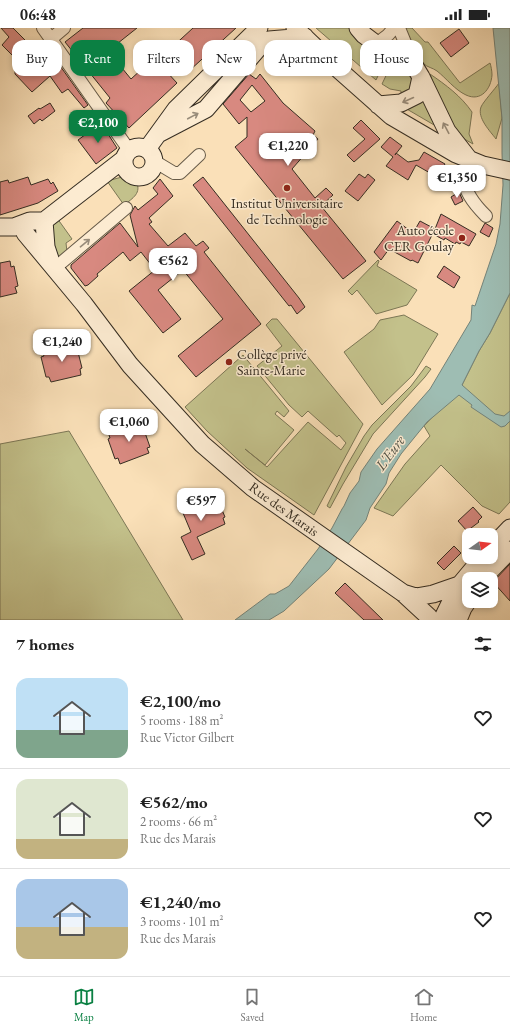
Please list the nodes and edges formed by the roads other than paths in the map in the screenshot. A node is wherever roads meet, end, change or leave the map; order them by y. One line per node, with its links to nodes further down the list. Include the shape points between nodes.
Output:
1 (43, 28): 8 (street)
2 (64, 28): 8 (street)
3 (259, 28): 13 (main road, via 176,109)
4 (394, 28): 7 (street, via 388,35)
5 (398, 28): 9 (street)
6 (300, 32): 12 (main road); 13 (main road, one-way to 6, via 206,109 261,45)
7 (368, 34)
8 (51, 39): 16 (street)
9 (403, 40)
10 (418, 76): 12 (main road, one-way to 12, via 417,96 401,103)
11 (420, 76): 17 (main road, one-way to 11, via 447,132)
12 (378, 105): 17 (main road, via 412,129)
13 (158, 134): 14 (main road)
14 (151, 155): 15 (street, via 174,173 180,173); 16 (main road, via 136,147); 16 (main road, via 152,170 146,176 138,177)
15 (199, 155)
16 (127, 160): 21 (main road)
17 (470, 160): 18 (main road); 20 (street, via 465,172 466,189 476,206)
18 (503, 169)
19 (126, 208): 23 (street, one-way to 19)
20 (486, 216)
21 (44, 225): 22 (main road, via 33,221); 23 (main road, Rue des Marais, via 46,247)
22 (13, 229): 23 (main road, Rue des Marais)
23 (54, 266): 29 (main road, Rue des Marais, via 130,365 202,444 253,488 351,558)
24 (510, 528): 25 (main road)
25 (498, 541)
26 (510, 550): 28 (main road)
27 (479, 564): 30 (main road)
28 (489, 572)
29 (410, 595): 30 (main road, Rue des Marais); 30 (main road, via 433,594)
30 (449, 611)

